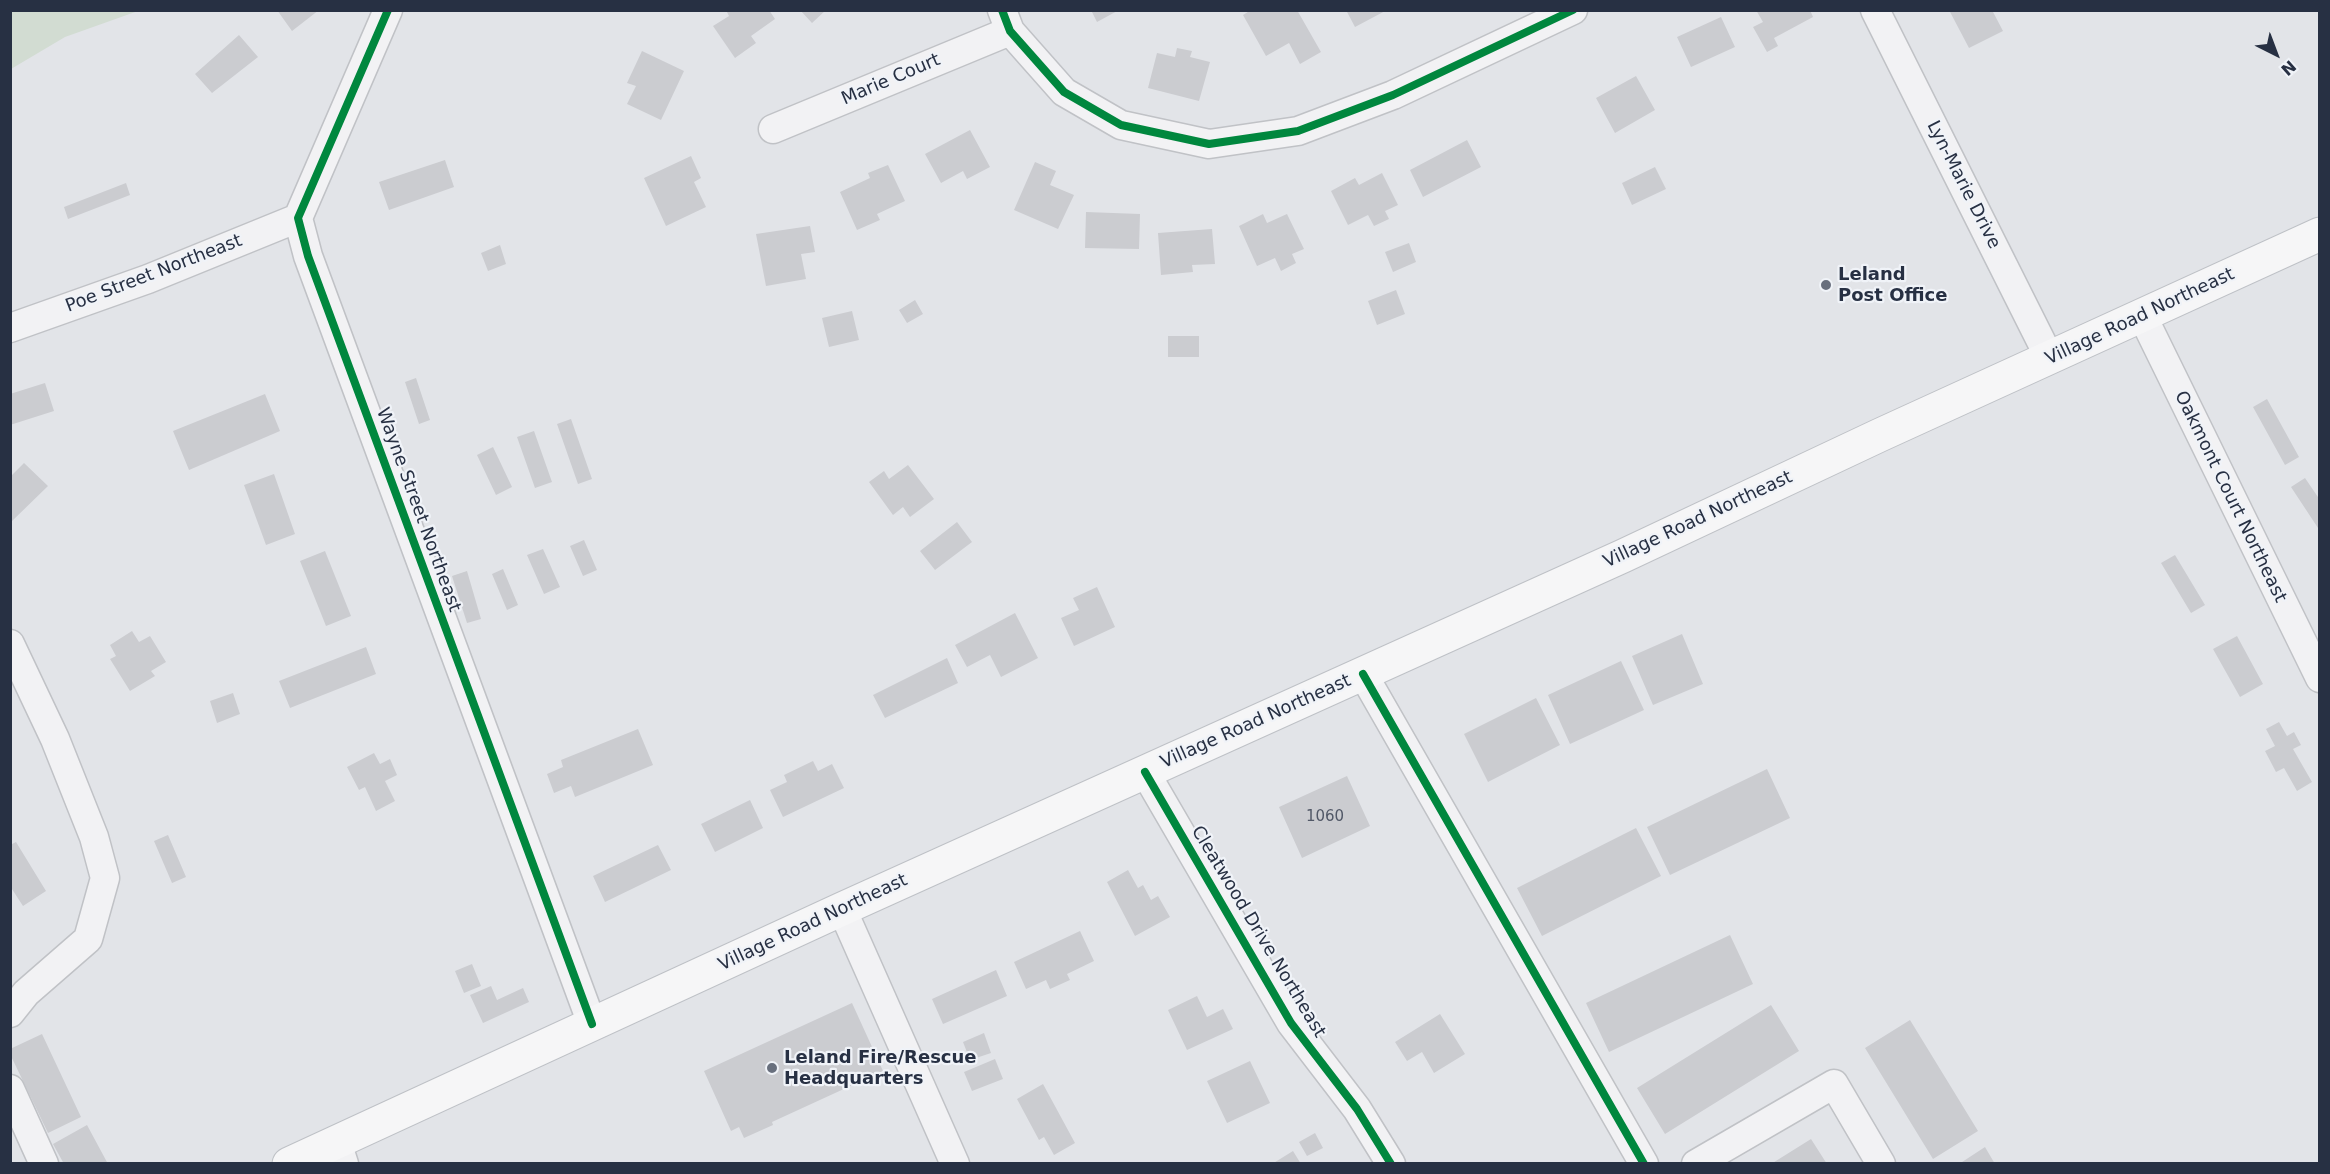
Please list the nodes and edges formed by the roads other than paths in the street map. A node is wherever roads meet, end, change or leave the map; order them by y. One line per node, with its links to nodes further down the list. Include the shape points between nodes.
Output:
1 (388, 10): 6 (street)
2 (1573, 10): 4 (street, via 1393,95 1298,131 1209,144 1121,125 1064,92 1036,64)
3 (1875, 10): 10 (street, Lyn-Marie Drive)
4 (1006, 21): 5 (street, Marie Court)
5 (773, 129)
6 (298, 218): 9 (street, Poe Street Northeast, via 148,279); 17 (street, Wayne Street Northeast, via 308,256)
7 (2319, 234): 8 (main road, Village Road Northeast)
8 (2142, 315): 10 (main road, Village Road Northeast); 13 (street, Oakmont Court Northeast)
9 (10, 328)
10 (2050, 359): 12 (main road, Village Road Northeast)
11 (10, 644): 16 (street, via 55,739 94,837 105,878 88,939 26,993)
12 (1363, 674): 14 (main road, Village Road Northeast); 24 (street)
13 (2319, 678)
14 (1145, 772): 15 (main road, Village Road Northeast); 23 (street, Cleatwood Drive Northeast, via 1291,1023 1357,1109)
15 (842, 909): 17 (main road, Village Road Northeast); 22 (street)
16 (10, 1013)
17 (592, 1024): 19 (main road, Village Road Northeast)
18 (10, 1089): 20 (street)
19 (341, 1153): 21 (main road, Village Road Northeast)
20 (44, 1164)
21 (290, 1164)
22 (956, 1164)
23 (1391, 1164)
24 (1644, 1164)
25 (1696, 1164): 26 (street, via 1834,1084)
26 (1881, 1164)

